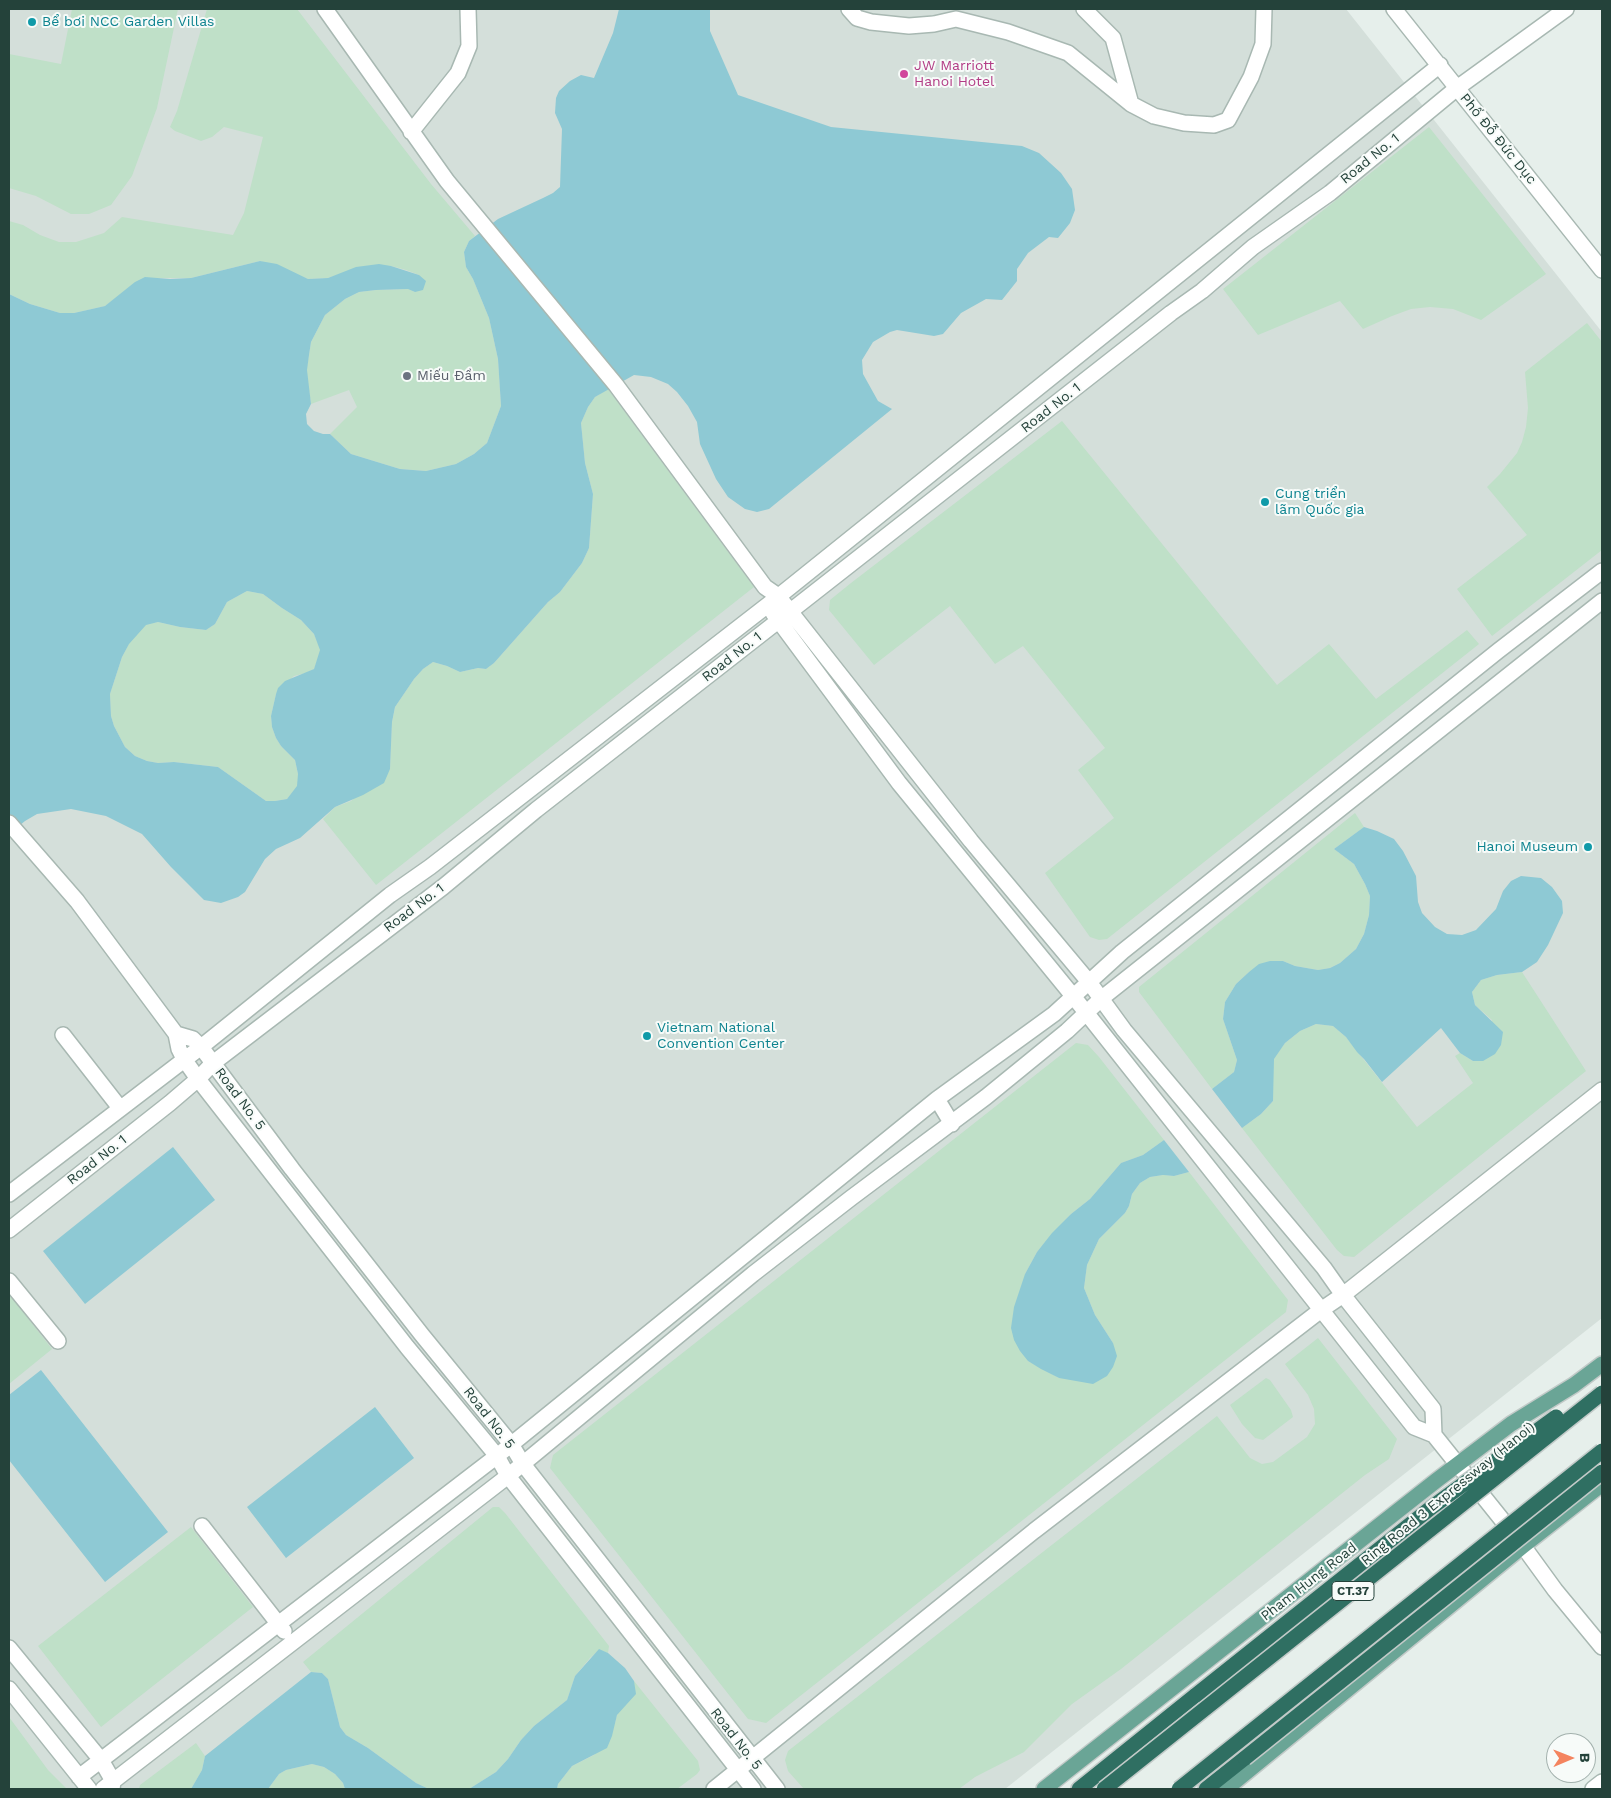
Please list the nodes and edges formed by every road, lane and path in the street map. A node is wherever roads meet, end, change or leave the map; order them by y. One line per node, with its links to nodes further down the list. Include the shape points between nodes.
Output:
1 (325, 9): 12 (street)
2 (468, 9): 12 (street, via 469,46 458,73)
3 (849, 9): 8 (street, via 857,18 909,26 934,24)
4 (1084, 9): 11 (street, via 1113,38)
5 (1264, 9): 11 (street, via 1263,44 1252,77 1228,120 1214,125 1184,122 1154,116)
6 (1394, 9): 9 (street, Phố Đỗ Đức Dục)
7 (1566, 9): 10 (street, Road No. 1)
8 (959, 14): 11 (street, via 1068,53)
9 (1440, 65): 10 (street, Phố Đỗ Đức Dục); 13 (street, Road No. 1)
10 (1457, 88): 14 (street, Road No. 1, via 1330,193); 15 (street, Phố Đỗ Đức Dục)
11 (1131, 104)
12 (412, 132): 19 (street, via 447,181 616,385)
13 (1236, 230): 14 (street); 16 (street, Road No. 1)
14 (1253, 247): 17 (street, Road No. 1)
15 (1602, 270)
16 (1156, 293): 17 (street); 19 (street, Road No. 1)
17 (1171, 313): 21 (street, Road No. 1)
18 (1602, 571): 22 (street)
19 (773, 600): 21 (street); 27 (street, Road No. 1)
20 (1602, 601): 23 (street)
21 (784, 616): 29 (street, Road No. 1); 32 (street); 33 (street)
22 (1538, 621): 23 (street); 24 (street)
23 (1552, 642): 25 (street)
24 (1498, 652): 25 (street); 26 (street)
25 (1512, 673): 28 (street)
26 (1458, 684): 28 (street); 45 (street, via 1122,952)
27 (658, 689): 29 (street); 30 (street, Road No. 1)
28 (1472, 705): 47 (street)
29 (670, 706): 31 (street, Road No. 1)
30 (622, 718): 31 (street); 34 (street, Road No. 1)
31 (633, 734): 35 (street, Road No. 1)
32 (913, 767): 33 (street); 39 (street)
33 (899, 783): 40 (street)
34 (522, 795): 35 (street); 36 (street, Road No. 1)
35 (536, 810): 38 (street, Road No. 1)
36 (494, 817): 38 (street); 41 (street, Road No. 1)
37 (13, 828): 49 (street, via 77,901)
38 (508, 833): 42 (street, Road No. 1)
39 (971, 841): 40 (street); 45 (street)
40 (956, 852): 46 (street)
41 (430, 867): 42 (street); 43 (street, Road No. 1)
42 (443, 887): 44 (street, Road No. 1)
43 (390, 895): 44 (street); 51 (street, Road No. 1)
44 (402, 917): 53 (street, Road No. 1)
45 (1089, 982): 46 (street); 47 (street)
46 (1073, 996): 48 (street); 54 (street, via 1054,1014)
47 (1102, 998): 48 (street); 66 (street, via 1124,1030 1324,1268)
48 (1085, 1013): 57 (street); 67 (street)
49 (176, 1034): 51 (street, via 192,1039); 52 (street, Road No. 5)
50 (63, 1035): 59 (street)
51 (202, 1047): 52 (street, Road No. 1); 53 (street, Road No. 5)
52 (184, 1060): 55 (street, Road No. 5); 59 (street, Road No. 1)
53 (213, 1064): 55 (street, Road No. 1); 73 (street, Road No. 5, via 410,1320)
54 (971, 1074): 57 (street); 58 (street)
55 (198, 1079): 64 (street, Road No. 1); 75 (street, Road No. 5, via 407,1347)
56 (1602, 1090): 66 (street)
57 (986, 1097): 60 (street)
58 (937, 1099): 60 (street); 61 (street)
59 (120, 1108): 62 (street, Road No. 1)
60 (952, 1124): 63 (street)
61 (838, 1179): 63 (street); 73 (street)
62 (9, 1194)
63 (851, 1198): 76 (street, via 753,1274)
64 (9, 1230)
65 (9, 1281): 68 (street)
66 (1343, 1295): 67 (street); 72 (street, via 1433,1408)
67 (1321, 1310): 72 (street, via 1414,1426); 89 (street, via 1034,1531)
68 (58, 1341)
69 (1602, 1364): 77 (main road, Pham Hung Road, via 1511,1424)
70 (1602, 1384): 99 (highway, bridge, via 1432,1507)
71 (1602, 1393): 100 (highway, Ring Road 3 Expressway (Hanoi) / CT.37, bridge)
72 (1434, 1435): 77 (street)
73 (511, 1444): 75 (street); 76 (street, Road No. 5)
74 (1602, 1451): 101 (highway, bridge)
75 (497, 1456): 79 (street, Road No. 5); 83 (street)
76 (523, 1464): 79 (street); 89 (street, Road No. 5)
77 (1458, 1464): 82 (street); 98 (main road, Pham Hung Road)
78 (1602, 1472): 102 (highway, bridge)
79 (508, 1476): 84 (street); 90 (street, Road No. 5)
80 (1602, 1484): 82 (main road)
81 (202, 1526): 83 (street)
82 (1523, 1546): 85 (street); 103 (main road)
83 (278, 1624): 84 (street); 88 (street)
84 (292, 1642): 93 (street)
85 (1602, 1647)
86 (9, 1648): 88 (street)
87 (9, 1689): 91 (street)
88 (101, 1760): 91 (street); 93 (street)
89 (752, 1760): 90 (street); 97 (street, Road No. 5)
90 (739, 1770): 95 (street); 96 (street, Road No. 5)
91 (79, 1776): 94 (street)
92 (1602, 1782): 104 (street)
93 (109, 1786)
94 (89, 1789)
95 (714, 1789)
96 (753, 1789)
97 (777, 1789)
98 (1044, 1789)
99 (1079, 1789)
100 (1104, 1789)
101 (1179, 1789)
102 (1206, 1789)
103 (1226, 1789)
104 (1593, 1789)

